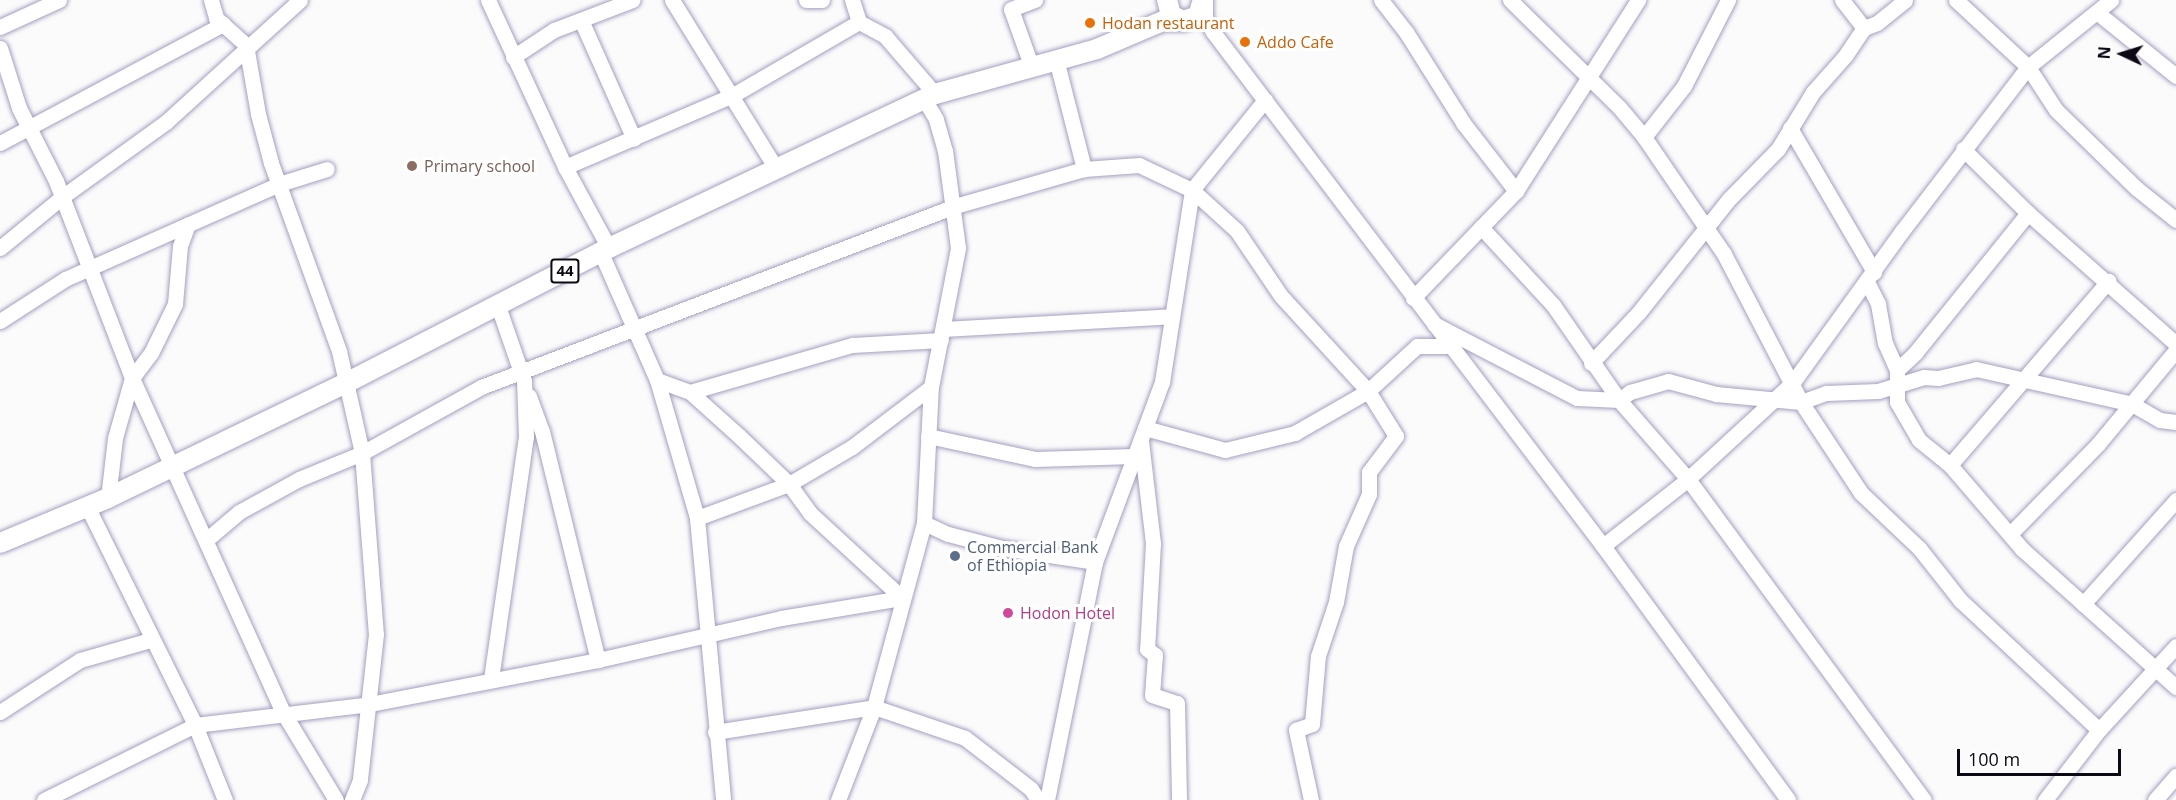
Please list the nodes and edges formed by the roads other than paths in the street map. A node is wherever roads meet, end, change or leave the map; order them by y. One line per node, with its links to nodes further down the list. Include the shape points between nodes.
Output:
1 (59, 0): 27 (street)
2 (211, 0): 26 (street, via 216,18)
3 (300, 0): 31 (street)
4 (488, 0): 33 (street)
5 (632, 0): 23 (street)
6 (672, 0): 39 (street)
7 (806, 0): 8 (street)
8 (822, 0)
9 (852, 0): 25 (street)
10 (1035, 0): 21 (street)
11 (1166, 0): 24 (main road, via 1171,15); 28 (main road)
12 (1381, 0): 54 (street, via 1464,124)
13 (1510, 0): 38 (street)
14 (1638, 0): 38 (street)
15 (1728, 0): 44 (street, via 1684,86)
16 (1842, 0): 29 (street)
17 (1905, 0): 29 (street, via 1877,23)
18 (1956, 0): 37 (street)
19 (2111, 0): 22 (street)
20 (1204, 2): 24 (main road, via 1198,16); 30 (street)
21 (1009, 5): 35 (street)
22 (2099, 14): 36 (street); 37 (street)
23 (581, 20): 33 (street, via 554,30); 45 (street)
24 (1183, 21): 28 (main road, via 1163,21); 30 (street, via 1198,23)
25 (859, 22): 39 (street); 40 (street, via 885,36)
26 (223, 24): 31 (street); 42 (street)
27 (0, 27)
28 (1141, 28): 34 (main road, 44, via 1097,49)
29 (1864, 28): 43 (street)
30 (1213, 32): 41 (street)
31 (246, 45): 52 (street, via 258,114); 55 (street, via 236,62 166,122)
32 (0, 48): 42 (street)
33 (513, 57): 48 (street)
34 (1056, 59): 35 (main road, 44); 51 (street)
35 (1032, 65): 40 (main road, 44)
36 (2173, 66)
37 (2028, 67): 47 (street); 58 (street, via 2056,110 2136,188)
38 (1587, 76): 44 (street); 54 (street)
39 (733, 95): 45 (street); 49 (street)
40 (930, 97): 49 (main road, 44); 56 (street)
41 (1265, 100): 53 (street); 67 (street)
42 (29, 128): 46 (street); 55 (street)
43 (1790, 128): 61 (street, via 1778,149 1729,199); 65 (street)
44 (1644, 136): 61 (street)
45 (634, 139): 48 (street)
46 (0, 143)
47 (1963, 149): 57 (street); 65 (street)
48 (565, 166): 63 (street)
49 (775, 167): 63 (main road, 44)
50 (327, 169): 52 (street)
51 (1084, 169): 53 (street, via 1139,165); 56 (street)
52 (279, 184): 59 (street); 84 (street, via 339,351)
53 (1192, 190): 69 (street); 86 (street, via 1237,231 1281,296)
54 (1516, 191): 60 (street)
55 (62, 197): 62 (street); 64 (street)
56 (955, 206): 72 (street); 73 (street, via 958,248)
57 (2028, 213): 66 (street); 79 (street)
58 (2176, 220)
59 (188, 224): 64 (street); 80 (street, via 180,246 175,304 151,353)
60 (1481, 227): 67 (street); 77 (street, via 1552,306)
61 (1708, 230): 77 (street); 83 (street)
62 (0, 248)
63 (605, 250): 68 (main road, 44); 72 (street)
64 (90, 269): 70 (street, via 47,289); 80 (street)
65 (1870, 277): 79 (street); 83 (street)
66 (2108, 281): 74 (street); 82 (street)
67 (1413, 298): 71 (street)
68 (498, 306): 78 (street); 84 (main road, 44)
69 (1172, 316): 73 (street); 93 (street, via 1162,382)
70 (0, 321)
71 (1432, 323): 75 (street); 88 (street, via 1577,398)
72 (633, 327): 78 (street); 81 (street)
73 (942, 334): 85 (street); 87 (street, via 852,345)
74 (2176, 344)
75 (1449, 346): 86 (street, via 1417,346); 109 (street)
76 (2176, 350): 91 (street)
77 (1592, 363): 88 (street)
78 (522, 377): 95 (street, via 430,412); 116 (street, via 542,431); 118 (street, via 526,437)
79 (1896, 377): 82 (street, via 1976,369); 90 (street, via 1878,392 1826,393); 98 (street, via 1898,402 1919,440)
80 (132, 378): 97 (street); 101 (street, via 115,438)
81 (657, 380): 87 (street); 104 (street)
82 (2025, 380): 91 (street); 98 (street)
83 (1793, 382): 89 (street); 90 (street)
84 (345, 383): 95 (street); 97 (main road, 44)
85 (931, 387): 94 (street); 100 (street, via 852,447)
86 (1368, 391): 93 (street, via 1295,433 1226,450); 139 (street, via 1396,436 1369,472 1368,494 1346,546 1336,602 1318,656 1312,724 1296,730)
87 (690, 392): 100 (street)
88 (1619, 400): 89 (street, via 1630,392 1668,381 1716,394); 99 (street)
89 (1774, 402): 90 (street); 99 (street)
90 (1801, 402): 125 (street, via 1862,493 1919,548 1960,600)
91 (2132, 404): 92 (street, via 2160,420); 106 (street)
92 (2176, 422)
93 (1143, 433): 96 (street); 138 (street, via 1153,543 1147,649 1155,655 1152,694 1177,703)
94 (928, 436): 96 (street, via 1035,459); 105 (street)
95 (362, 453): 107 (street, via 299,479 239,512); 120 (street, via 376,612)
96 (1134, 456): 110 (street)
97 (174, 465): 101 (main road, 44); 107 (street)
98 (1950, 465): 106 (street)
99 (1688, 479): 109 (street); 141 (street)
100 (789, 484): 104 (street); 111 (street, via 810,513)
101 (108, 498): 103 (main road, 44)
102 (2176, 501): 112 (street)
103 (87, 506): 108 (main road, 44); 114 (street)
104 (697, 518): 113 (street)
105 (924, 523): 110 (street, via 948,534 1002,548); 111 (street)
106 (2010, 534): 112 (street)
107 (206, 540): 123 (street)
108 (0, 543)
109 (1602, 546): 140 (street)
110 (1095, 562): 137 (street)
111 (902, 598): 113 (street, via 781,618); 121 (street)
112 (2083, 604): 117 (street)
113 (707, 637): 116 (street); 126 (street)
114 (150, 640): 122 (street, via 80,660); 124 (street)
115 (2176, 646): 117 (street)
116 (598, 660): 118 (street)
117 (2155, 669): 119 (street); 125 (street)
118 (491, 679): 120 (street)
119 (2176, 687)
120 (370, 704): 123 (street); 133 (street, via 360,780)
121 (874, 707): 126 (street); 135 (street); 136 (street, via 965,738 1031,789)
122 (0, 712)
123 (284, 714): 124 (street); 132 (street)
124 (195, 725): 128 (street); 131 (street)
125 (2099, 730): 142 (street)
126 (715, 732): 134 (street)
127 (2176, 776): 143 (street)
128 (76, 783): 129 (street); 130 (street)
129 (44, 800)
130 (72, 800)
131 (225, 800)
132 (336, 800)
133 (352, 800)
134 (723, 800)
135 (838, 800)
136 (1038, 800)
137 (1047, 800)
138 (1179, 800)
139 (1311, 800)
140 (1788, 800)
141 (1924, 800)
142 (2045, 800)
143 (2155, 800)

